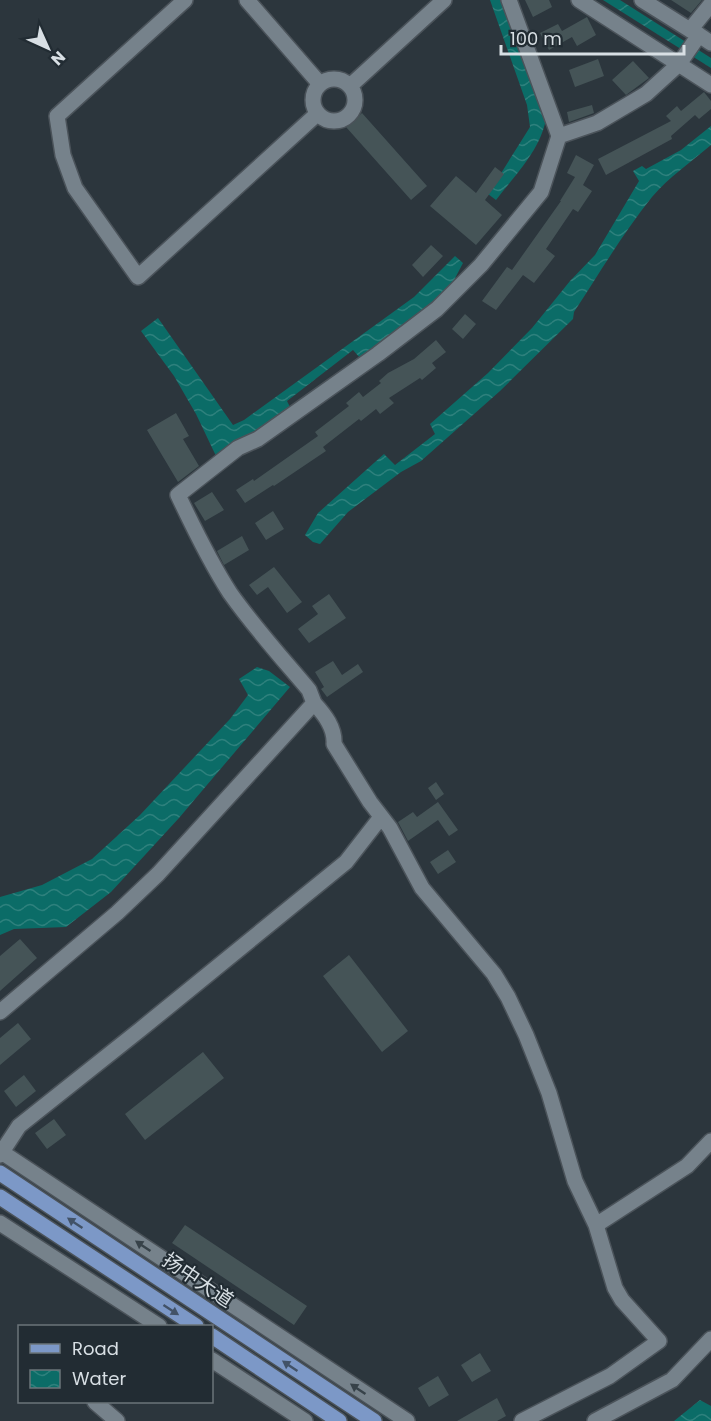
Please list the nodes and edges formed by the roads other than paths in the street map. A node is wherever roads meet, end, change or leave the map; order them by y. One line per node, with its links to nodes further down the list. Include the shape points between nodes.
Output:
1 (185, 0): 13 (street, via 57,116 63,155 75,189 138,277)
2 (247, 0): 10 (street)
3 (444, 0): 12 (street)
4 (509, 0): 14 (street)
5 (579, 0): 9 (street)
6 (642, 0): 8 (street)
7 (711, 4): 8 (street)
8 (699, 37): 9 (street)
9 (681, 61): 11 (street); 14 (street, via 646,94 597,123)
10 (320, 84): 12 (street, via 335,79); 13 (street, via 312,98)
11 (711, 85)
12 (350, 86): 13 (street, via 355,102 348,117 332,122)
13 (317, 114)
14 (559, 136): 15 (street, via 541,192 481,265 437,309 267,432 238,448 178,495 205,552 230,592 309,690)
15 (315, 703): 16 (street, via 335,734 334,744); 17 (street, via 158,874)
16 (381, 817): 19 (street, via 346,862 19,1126); 23 (street, via 422,888 494,974 508,997 549,1093 575,1181)
17 (0, 1012)
18 (711, 1141): 23 (street, via 687,1166)
19 (1, 1153): 36 (street, one-way to 19)
20 (0, 1173): 29 (main road, 扬中大道, one-way to 20)
21 (0, 1197): 25 (main road, 扬中大道, one-way to 25)
22 (0, 1223): 24 (street)
23 (596, 1225): 37 (street, via 615,1288 659,1341 610,1376)
24 (157, 1325)
25 (194, 1325)
26 (213, 1337): 30 (main road, 扬中大道)
27 (711, 1339): 38 (street, via 672,1380)
28 (213, 1361): 32 (street)
29 (317, 1384): 30 (main road); 35 (main road, 扬中大道)
30 (307, 1399): 32 (street); 34 (main road, 扬中大道)
31 (97, 1403): 33 (street)
32 (297, 1419)
33 (117, 1421)
34 (339, 1421)
35 (374, 1421)
36 (407, 1421)
37 (522, 1421)
38 (595, 1421)

